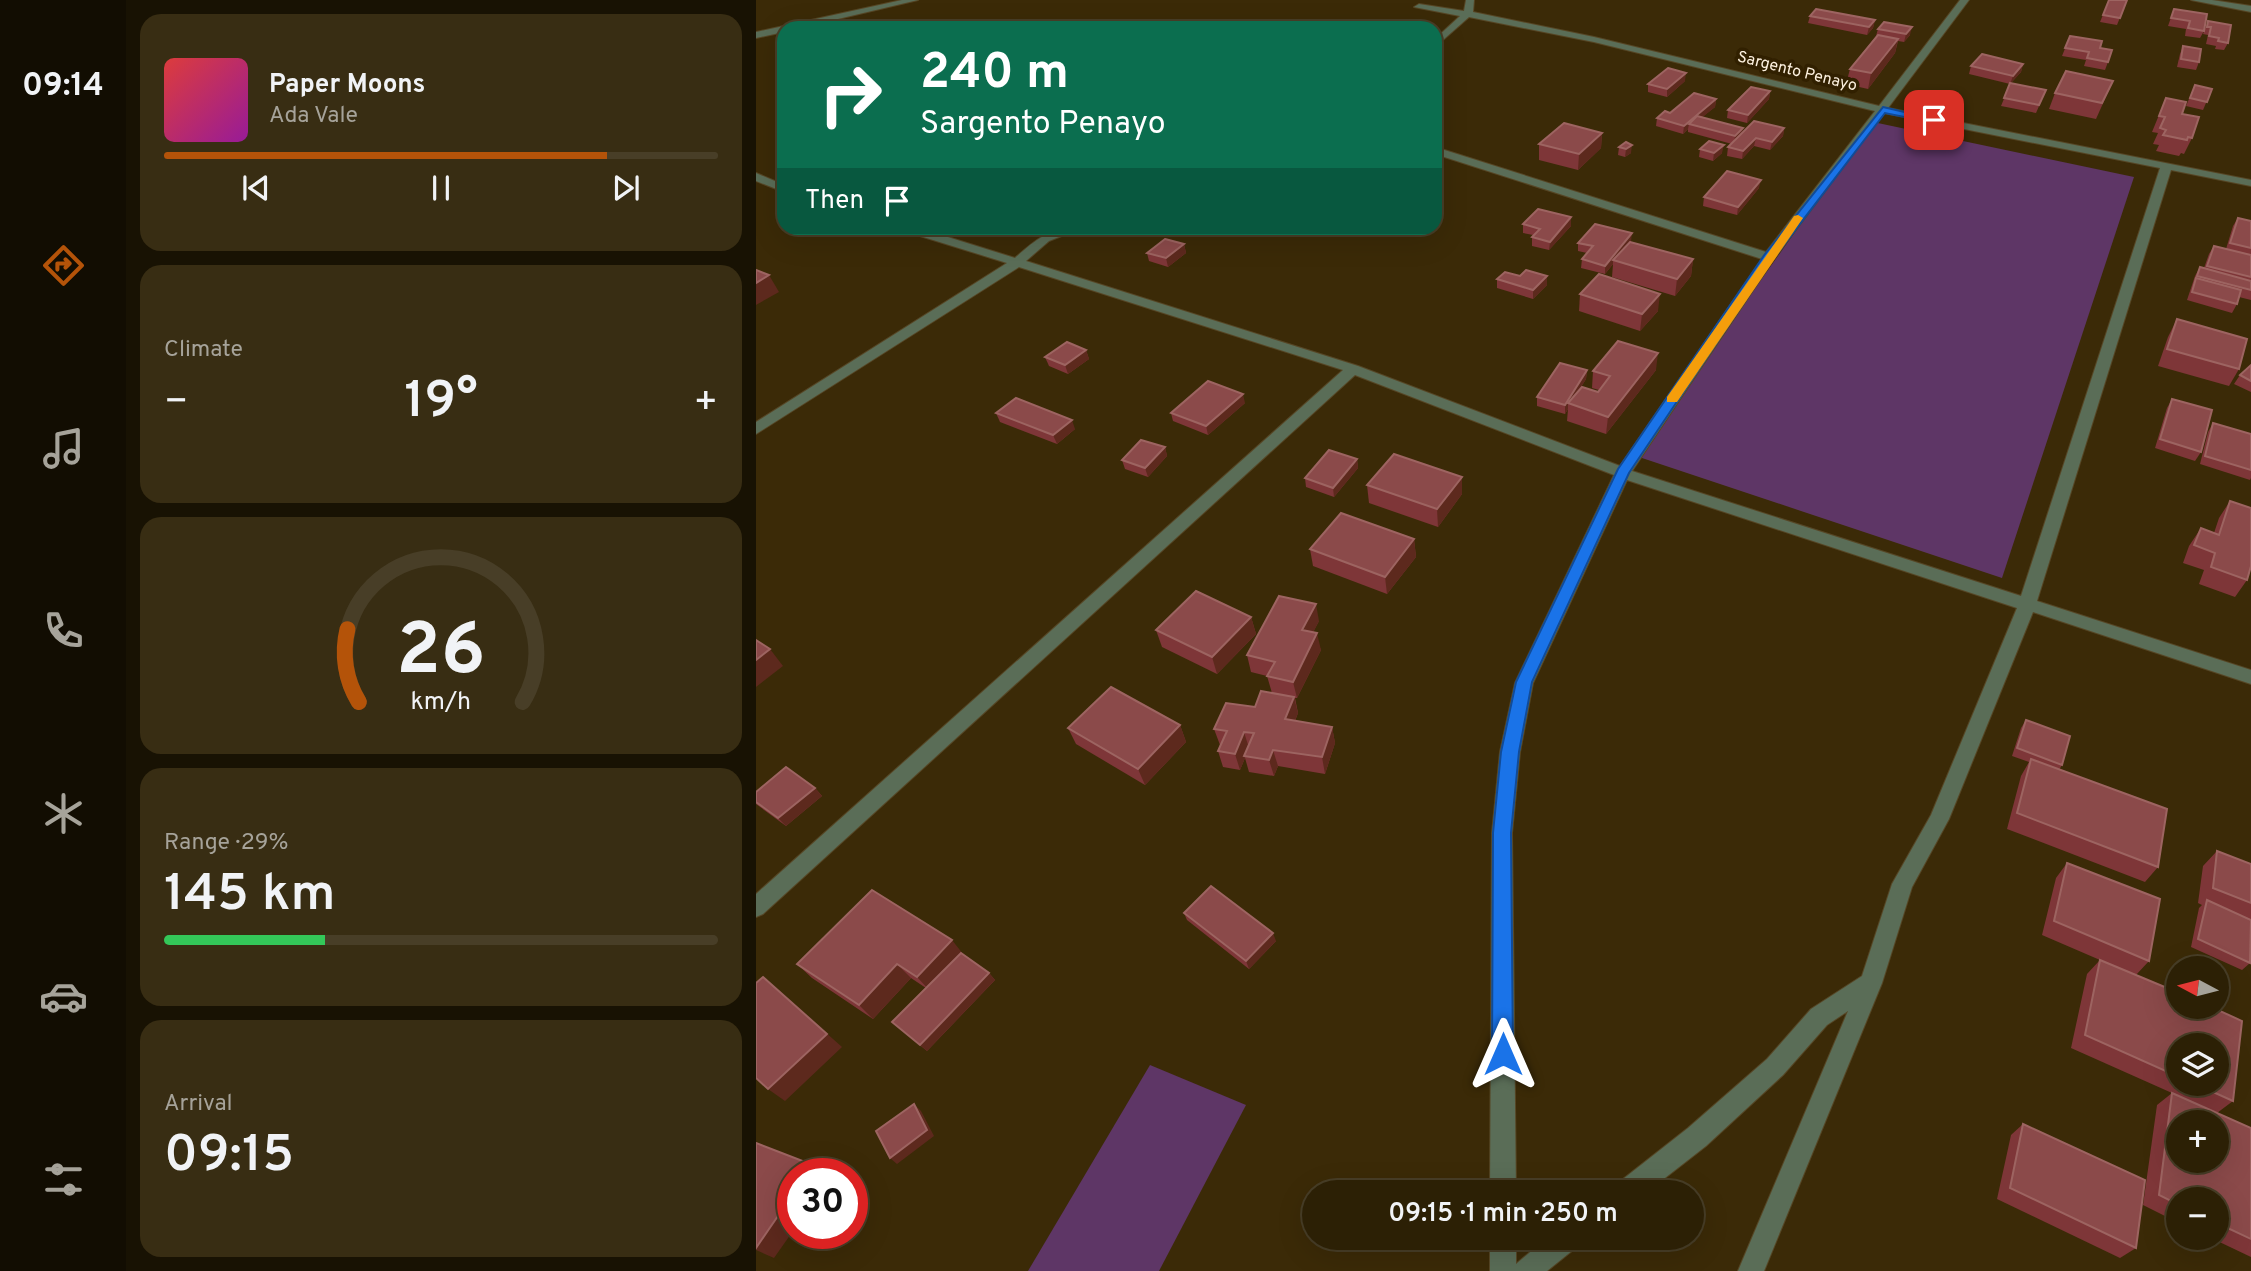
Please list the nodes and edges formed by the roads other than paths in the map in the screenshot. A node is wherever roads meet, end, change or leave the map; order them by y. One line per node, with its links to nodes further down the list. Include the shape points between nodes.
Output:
1 (914, 0): 8 (street)
2 (1469, 0): 7 (street)
3 (1965, 0): 12 (street)
4 (2195, 0): 6 (street)
5 (1419, 7): 7 (street, Sargento Penayo)
6 (2251, 9)
7 (1468, 13): 11 (street); 12 (street, Sargento Penayo, via 1639,49)
8 (817, 21)
9 (777, 30): 10 (street)
10 (756, 35)
11 (1442, 37)
12 (1883, 110): 14 (street, Sargento Penayo); 20 (street)
13 (1442, 152): 20 (street)
14 (2166, 165): 16 (street, Sargento Penayo); 25 (street)
15 (756, 176): 17 (street)
16 (2251, 183)
17 (762, 186)
18 (931, 235): 21 (street)
19 (1052, 235): 21 (street)
20 (1769, 257): 24 (street)
21 (1018, 262): 22 (street); 23 (street)
22 (1353, 369): 24 (street); 27 (street)
23 (756, 429)
24 (1623, 473): 25 (street); 29 (street, via 1524,682 1510,752 1502,833)
25 (2027, 605): 26 (street); 28 (street, via 1940,819 1902,884)
26 (2251, 677)
27 (756, 907)
28 (1871, 983): 30 (street, via 1819,1017 1775,1067); 35 (street)
29 (1503, 1180)
30 (1642, 1180)
31 (1503, 1250): 33 (street)
32 (1553, 1250): 34 (street)
33 (1503, 1271)
34 (1526, 1271)
35 (1751, 1271)

